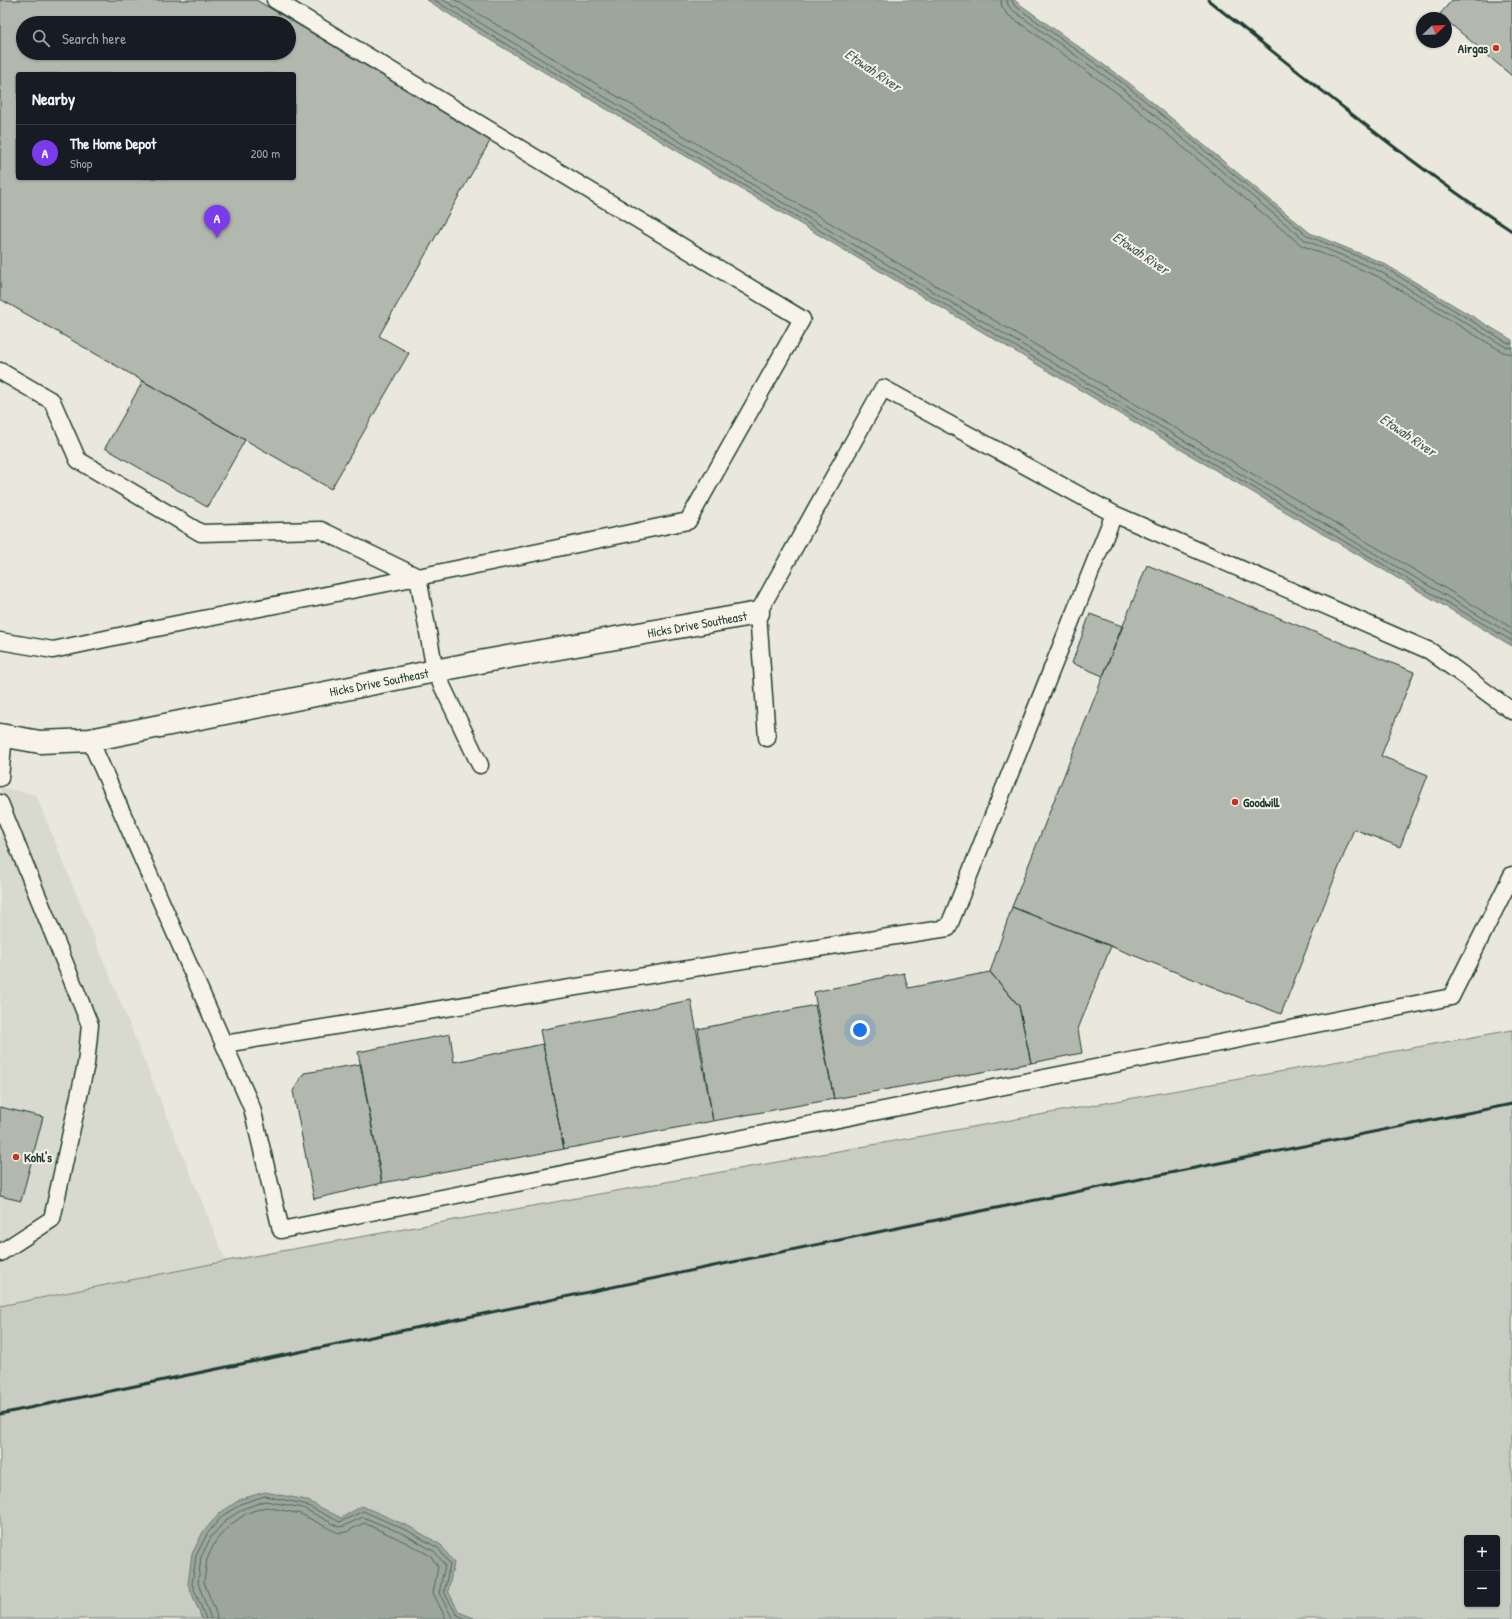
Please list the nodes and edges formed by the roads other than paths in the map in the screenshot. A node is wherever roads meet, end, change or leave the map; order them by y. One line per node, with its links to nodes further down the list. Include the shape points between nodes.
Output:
1 (275, 0): 4 (lane, via 802,319 688,521)
2 (0, 371): 4 (lane, via 52,401 78,460 201,533 321,530)
3 (1114, 514): 5 (lane, via 883,388); 8 (lane, via 1430,651); 16 (lane, via 948,928)
4 (418, 577): 6 (lane, via 53,650); 7 (lane)
5 (758, 613): 7 (street, Hicks Drive Southeast); 10 (lane)
6 (0, 641)
7 (435, 671): 11 (street, Hicks Drive Southeast); 12 (lane)
8 (1512, 711)
9 (2, 735): 11 (street, Hicks Drive Southeast, via 40,742); 13 (lane)
10 (767, 738)
11 (90, 740): 16 (lane)
12 (480, 766)
13 (0, 778)
14 (0, 804): 17 (lane, via 90,1025 86,1064 52,1219)
15 (1512, 875): 16 (lane, via 1451,997 281,1230 252,1108)
16 (224, 1044)
17 (0, 1253)

